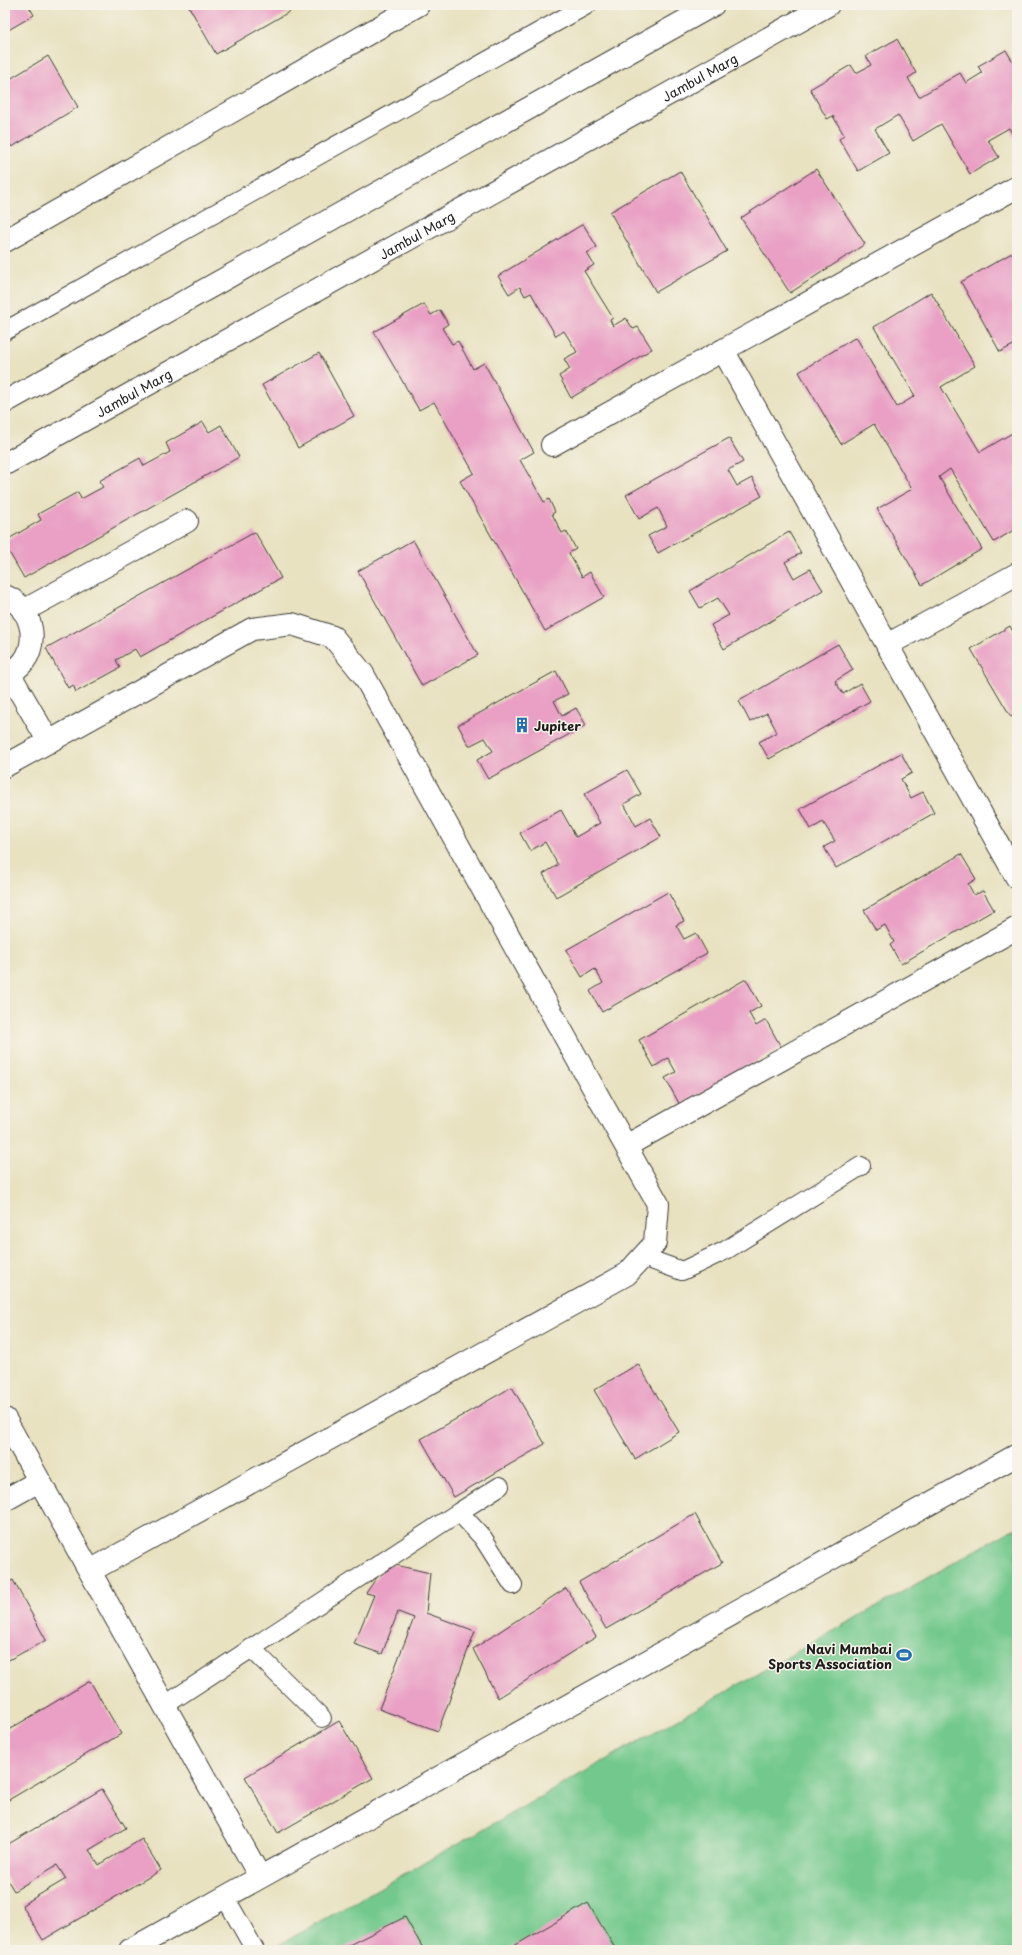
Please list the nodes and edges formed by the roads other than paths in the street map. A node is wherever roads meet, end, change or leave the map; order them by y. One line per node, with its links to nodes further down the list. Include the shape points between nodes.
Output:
1 (418, 5): 6 (street)
2 (587, 5): 7 (lane)
3 (713, 5): 9 (street)
4 (828, 5): 11 (street, Jambul Marg)
5 (1017, 187): 8 (street)
6 (5, 241)
7 (5, 331)
8 (724, 350): 10 (street); 16 (street)
9 (5, 402)
10 (552, 445)
11 (5, 464)
12 (187, 521): 15 (street)
13 (1017, 574): 16 (street)
14 (5, 596): 15 (street, via 19,605)
15 (23, 611): 17 (street, via 28,616 32,630 31,644 26,658 17,669)
16 (888, 645): 20 (street)
17 (7, 674): 18 (street)
18 (49, 742): 19 (street); 22 (street, via 252,629 292,624 334,637 363,674)
19 (5, 766)
20 (1017, 878)
21 (1017, 928): 22 (street)
22 (626, 1146): 24 (street, via 658,1204 654,1243)
23 (862, 1166): 24 (lane, via 726,1250 682,1271)
24 (643, 1257): 31 (street, via 627,1274)
25 (5, 1419): 27 (street)
26 (1017, 1455): 36 (street)
27 (40, 1481): 29 (street); 31 (street)
28 (500, 1486): 30 (lane)
29 (5, 1500)
30 (459, 1512): 32 (lane, via 483,1538); 33 (lane)
31 (90, 1571): 34 (street)
32 (513, 1585)
33 (251, 1648): 34 (lane); 35 (lane)
34 (165, 1705): 36 (street)
35 (322, 1718)
36 (260, 1877): 37 (street)
37 (225, 1897): 38 (street); 39 (lane)
38 (130, 1950)
39 (255, 1950)

